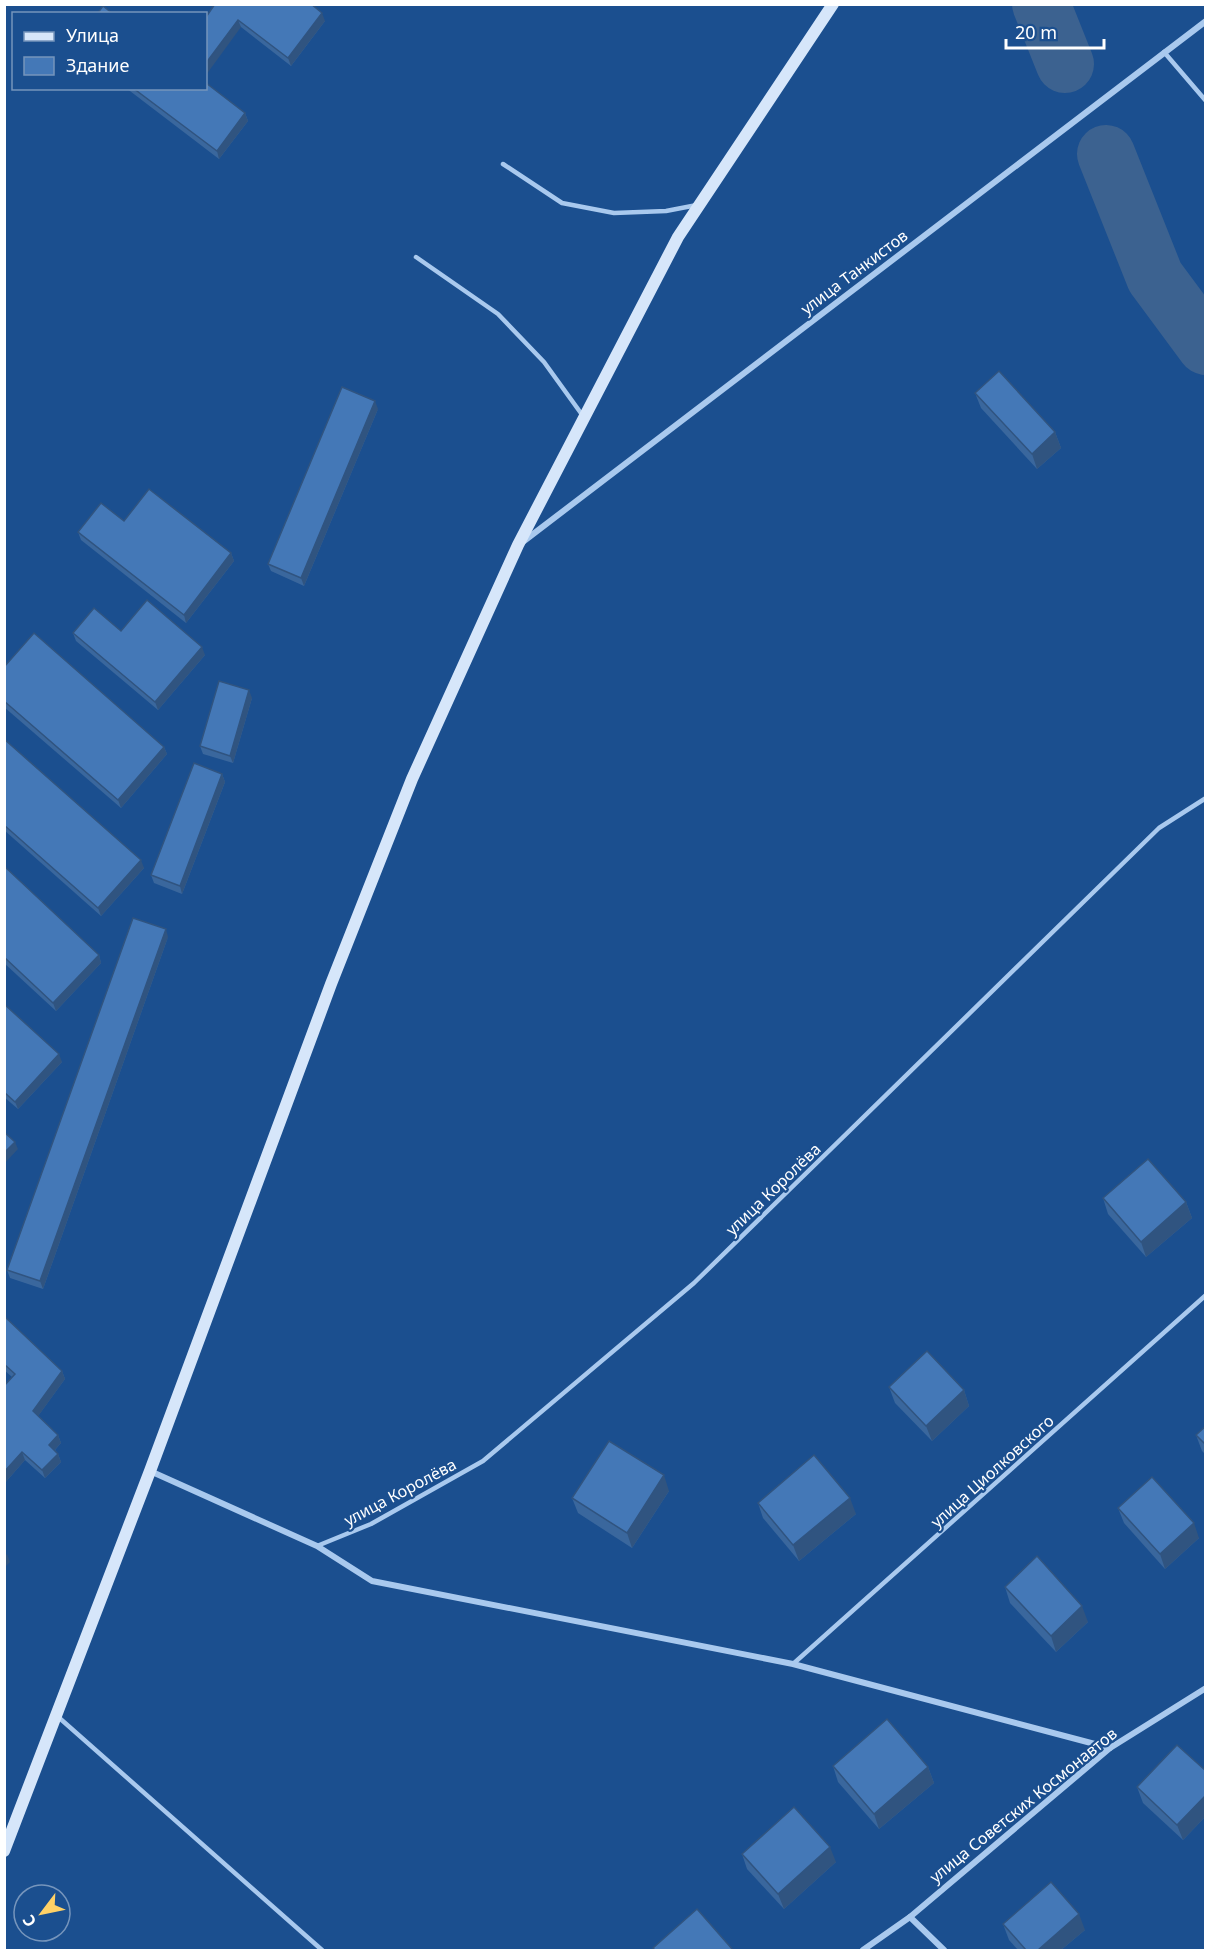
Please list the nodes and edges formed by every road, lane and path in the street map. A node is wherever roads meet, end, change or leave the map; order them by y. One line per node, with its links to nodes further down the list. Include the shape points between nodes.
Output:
1 (833, 4): 6 (main road)
2 (1206, 21): 3 (street, улица Танкистов)
3 (1164, 52): 4 (lane); 9 (street, улица Танкистов)
4 (1206, 101)
5 (503, 164): 6 (lane, via 562,203 614,213 666,211)
6 (700, 204): 8 (main road, via 678,237)
7 (416, 256): 8 (lane, via 498,314 544,362)
8 (584, 418): 9 (main road)
9 (518, 545): 12 (main road, via 412,779)
10 (1206, 798): 13 (lane, улица Королёва, via 1159,828 694,1283 483,1461 371,1524)
11 (1206, 1295): 14 (lane, улица Циолковского)
12 (150, 1471): 13 (street); 16 (main road)
13 (317, 1546): 14 (street, via 372,1581)
14 (793, 1664): 17 (street)
15 (1206, 1688): 17 (street, улица Советских Космонавтов)
16 (56, 1716): 18 (main road); 20 (lane)
17 (1110, 1748): 19 (street, улица Советских Космонавтов)
18 (4, 1851)
19 (910, 1917): 21 (street, улица Советских Космонавтов); 22 (street)
20 (321, 1950)
21 (863, 1950)
22 (944, 1950)

